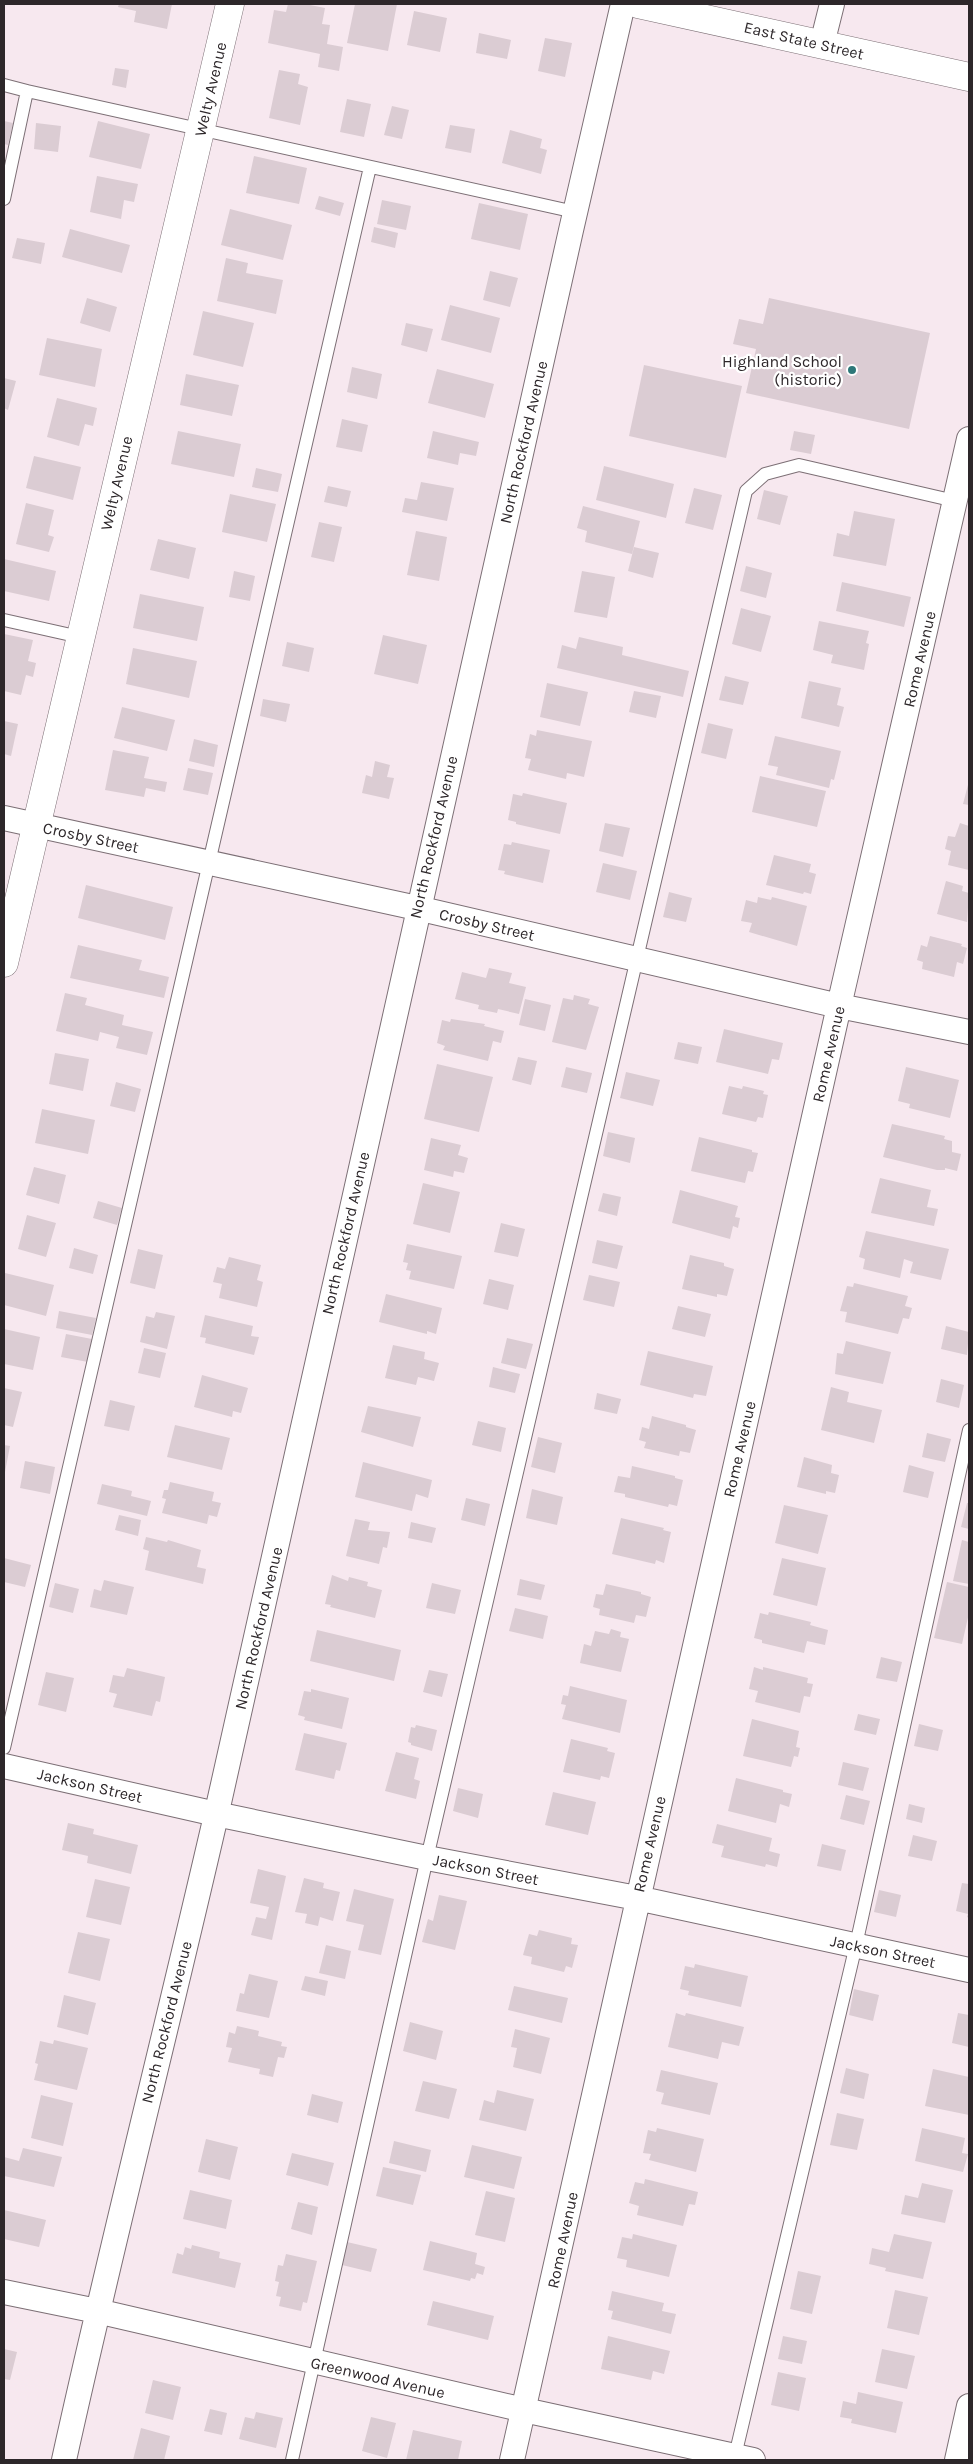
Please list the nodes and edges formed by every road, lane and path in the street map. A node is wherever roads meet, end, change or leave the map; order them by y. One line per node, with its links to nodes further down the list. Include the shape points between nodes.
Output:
1 (230, 4): 9 (street, Welty Avenue)
2 (623, 4): 12 (street, North Rockford Avenue)
3 (638, 4): 5 (street, East State Street)
4 (832, 4): 5 (street)
5 (822, 44): 6 (street, East State Street)
6 (969, 77)
7 (4, 85): 8 (lane)
8 (27, 91): 9 (lane); 11 (lane)
9 (200, 130): 10 (lane); 16 (street, Welty Avenue)
10 (370, 167): 12 (lane); 19 (lane)
11 (4, 199)
12 (575, 212): 20 (street, North Rockford Avenue)
13 (969, 439): 14 (street, Rome Avenue)
14 (955, 501): 21 (lane, via 799,465 764,474 746,491); 23 (street, Rome Avenue)
15 (4, 620): 16 (lane)
16 (80, 638): 18 (street, Welty Avenue)
17 (4, 818): 18 (street, Crosby Street)
18 (36, 825): 19 (street, Crosby Street); 22 (street, Welty Avenue)
19 (208, 862): 20 (street, Crosby Street); 26 (lane)
20 (417, 908): 21 (street, Crosby Street); 28 (street, North Rockford Avenue)
21 (636, 959): 23 (street, Crosby Street); 29 (lane)
22 (4, 963)
23 (839, 1006): 24 (street, Crosby Street); 30 (street, Rome Avenue)
24 (969, 1032)
25 (969, 1430): 31 (lane)
26 (4, 1748)
27 (4, 1766): 28 (street, Jackson Street)
28 (216, 1814): 29 (street, Jackson Street); 34 (street, North Rockford Avenue)
29 (427, 1858): 30 (street, Jackson Street); 35 (lane)
30 (637, 1898): 31 (street, Jackson Street); 37 (street, Rome Avenue)
31 (856, 1945): 32 (street, Jackson Street); 38 (lane)
32 (969, 1970)
33 (4, 2292): 34 (street, Greenwood Avenue)
34 (97, 2311): 35 (street, Greenwood Avenue); 39 (street, North Rockford Avenue)
35 (315, 2362): 37 (street, Greenwood Avenue); 40 (lane)
36 (969, 2406): 42 (street)
37 (524, 2410): 38 (street, Greenwood Avenue); 41 (street, Rome Avenue)
38 (741, 2459)
39 (64, 2460)
40 (292, 2460)
41 (512, 2460)
42 (958, 2460)

